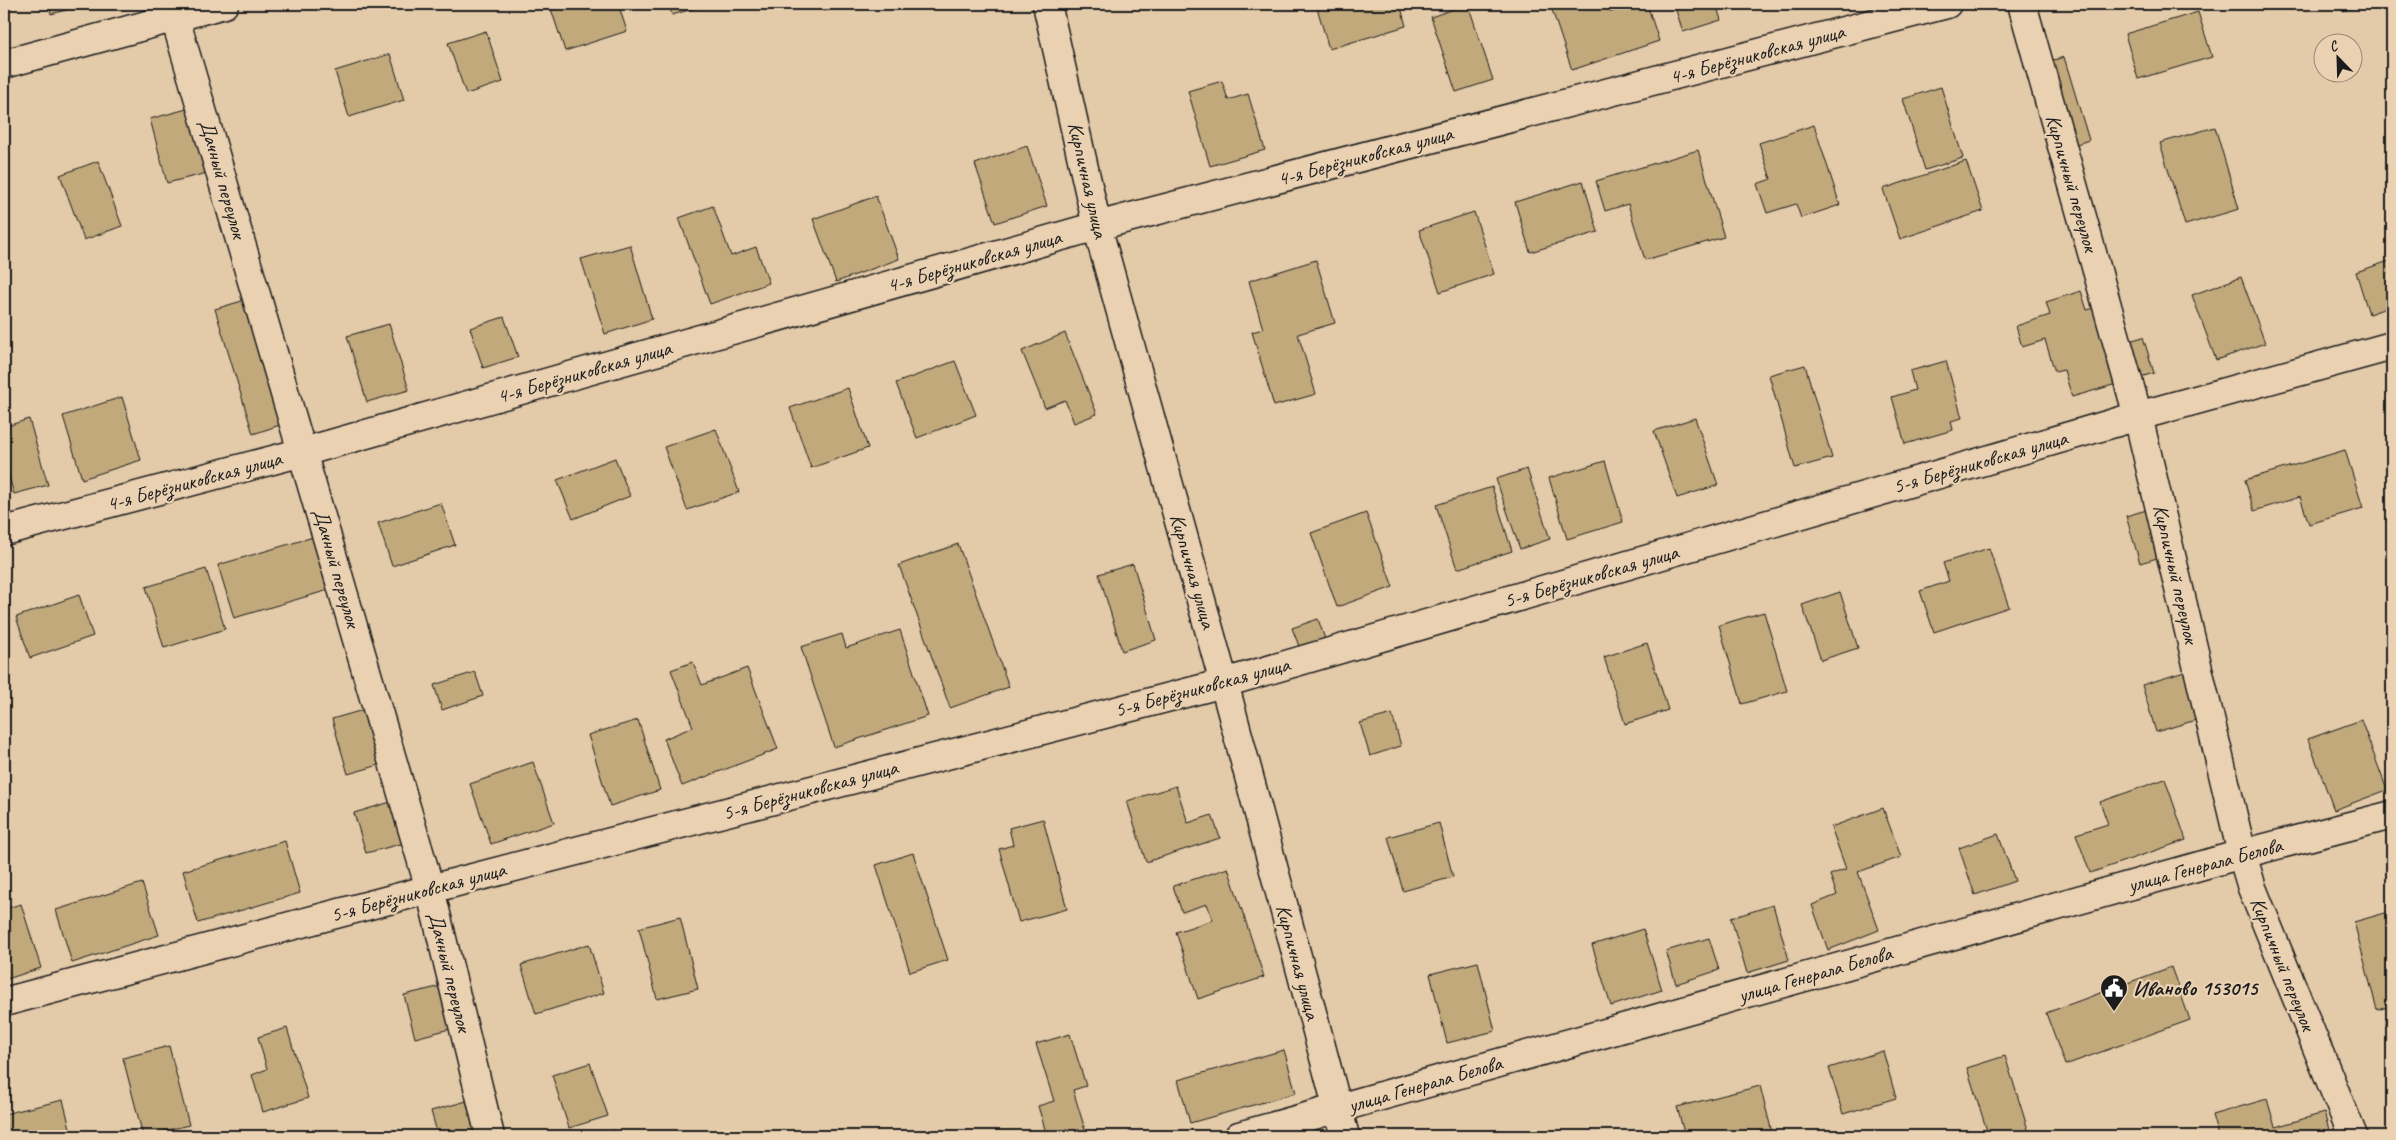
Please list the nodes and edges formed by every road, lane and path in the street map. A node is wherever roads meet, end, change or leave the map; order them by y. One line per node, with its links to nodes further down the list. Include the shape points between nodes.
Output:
1 (224, 4): 5 (street)
2 (1048, 4): 7 (street, Кирпичная улица)
3 (1947, 4): 7 (street, 4-я Берёзниковская улица)
4 (2022, 4): 9 (street, Кирпичный переулок)
5 (172, 11): 6 (street); 10 (street, Дачный переулок)
6 (4, 64)
7 (1097, 226): 10 (street, 4-я Берёзниковская улица); 12 (street, Кирпичная улица)
8 (2392, 346): 9 (street, 5-я Берёзниковская улица)
9 (2138, 416): 12 (street, 5-я Берёзниковская улица); 14 (street, Кирпичный переулок)
10 (303, 452): 11 (street, 4-я Берёзниковская улица); 15 (street, Дачный переулок)
11 (4, 531)
12 (1224, 682): 15 (street, 5-я Берёзниковская улица); 17 (street, Кирпичная улица)
13 (2392, 815): 14 (street, улица Генерала Белова)
14 (2242, 854): 17 (street, улица Генерала Белова); 21 (street, Кирпичный переулок, via 2252,888)
15 (430, 889): 16 (street, 5-я Берёзниковская улица); 18 (street, Дачный переулок)
16 (4, 1002)
17 (1337, 1108): 19 (street, улица Генерала Белова); 20 (street, Кирпичная улица)
18 (490, 1136)
19 (1238, 1136)
20 (1345, 1136)
21 (2354, 1136)

